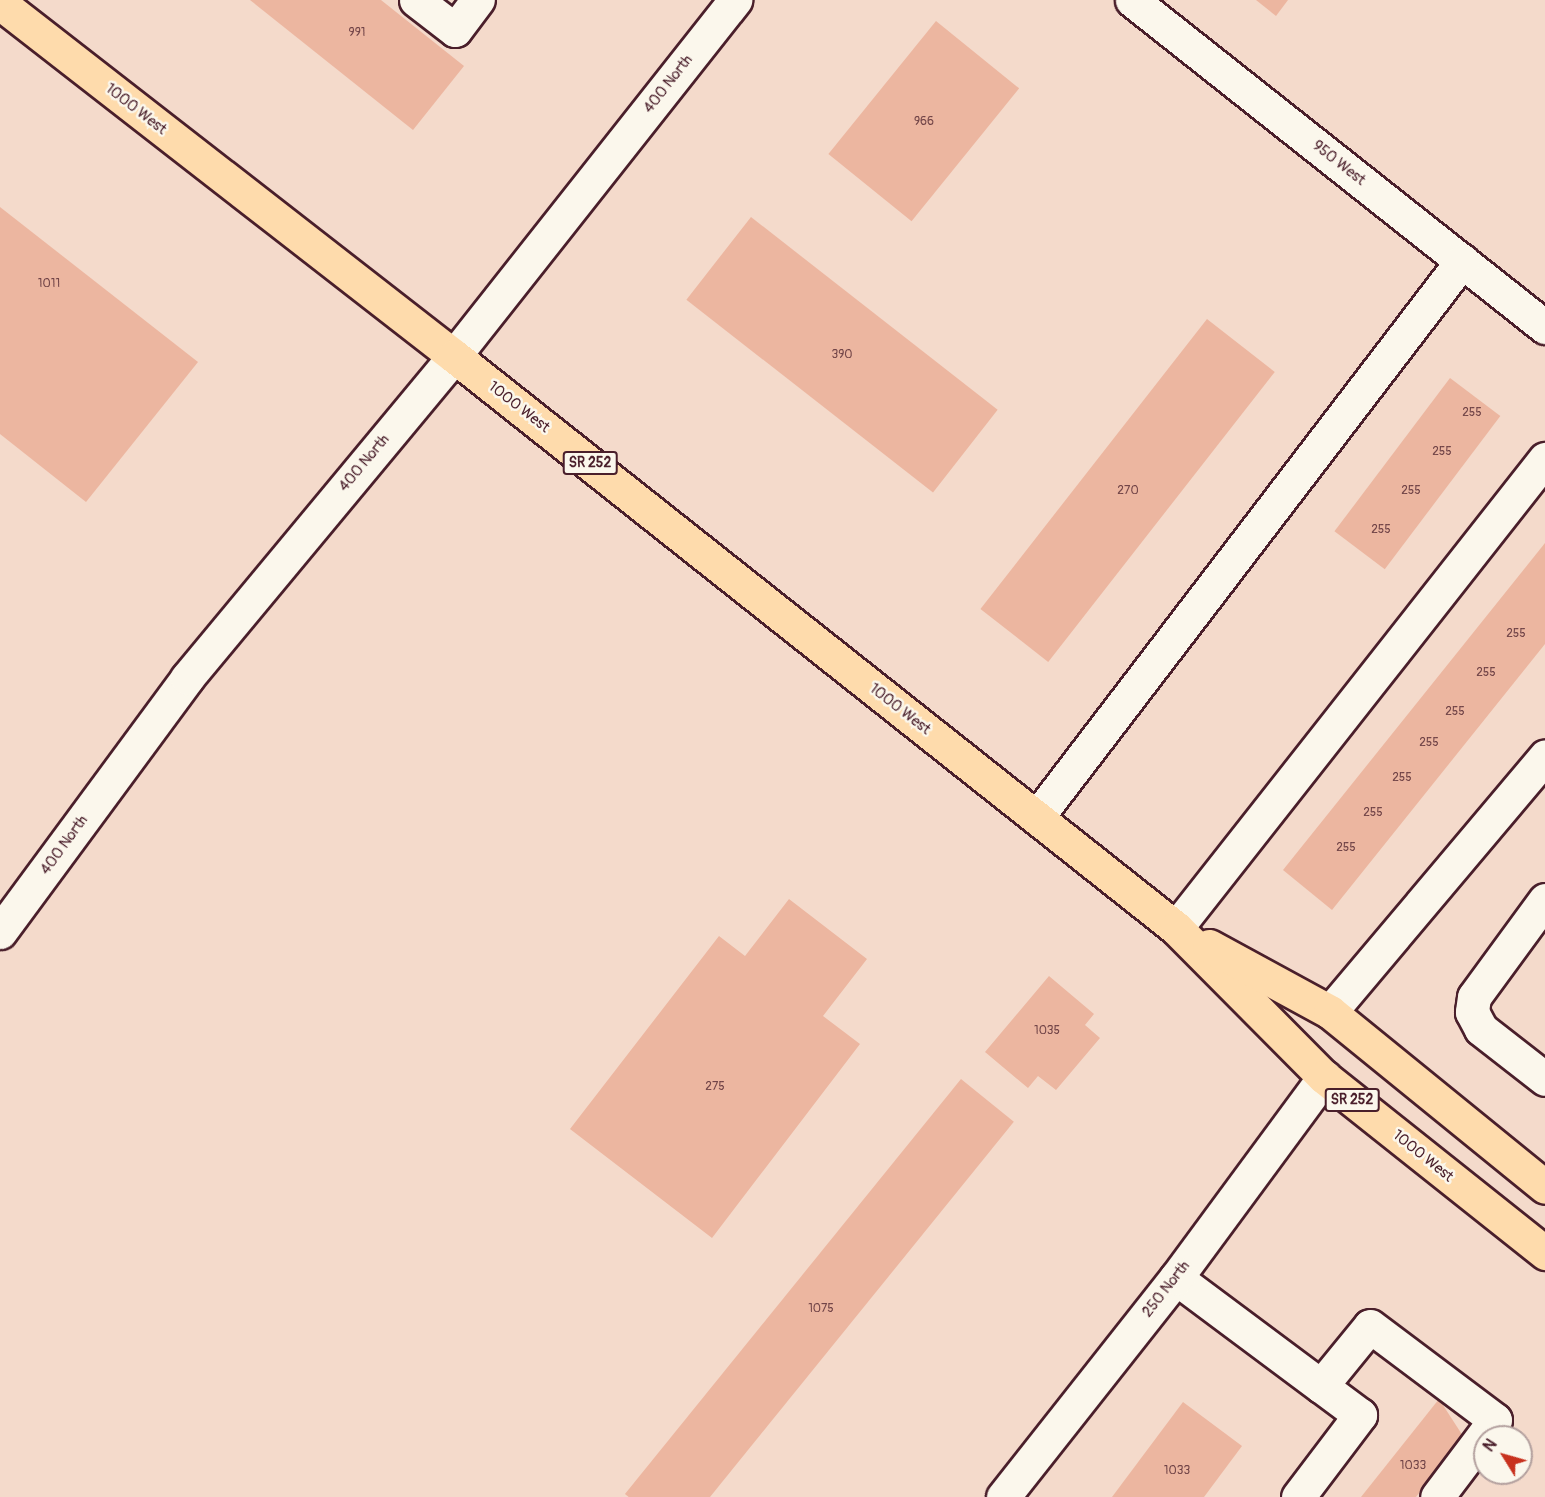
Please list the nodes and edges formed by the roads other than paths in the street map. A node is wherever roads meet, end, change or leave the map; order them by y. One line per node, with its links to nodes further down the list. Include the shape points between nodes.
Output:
1 (416, 0): 2 (street, via 455,30)
2 (478, 0)
3 (735, 0): 8 (street, 400 North)
4 (1132, 0): 6 (street, 950 West)
5 (0, 3): 8 (main road, 1000 West / SR 252)
6 (1462, 261): 7 (street, 950 West); 11 (street)
7 (1545, 327)
8 (454, 356): 11 (main road, 1000 West / SR 252); 14 (street, 400 North, via 187,678)
9 (1545, 459): 13 (street)
10 (1545, 757): 15 (street)
11 (1037, 817): 13 (main road, 1000 West / SR 252)
12 (1545, 900): 17 (street, via 1474,997 1472,1011 1481,1029)
13 (1176, 927): 15 (main road, 1000 West / SR 252); 16 (main road, 1000 West / SR 252)
14 (0, 932)
15 (1330, 1012): 18 (main road, 1000 West / SR 252)
16 (1324, 1077): 19 (main road, 1000 West / SR 252); 20 (street, 250 North)
17 (1545, 1079)
18 (1545, 1187)
19 (1545, 1253)
20 (1176, 1278): 21 (street); 22 (street, 250 North)
21 (1321, 1386): 23 (street, via 1360,1415); 24 (street, via 1370,1326 1495,1420)
22 (1003, 1497)
23 (1298, 1497)
24 (1437, 1497)

